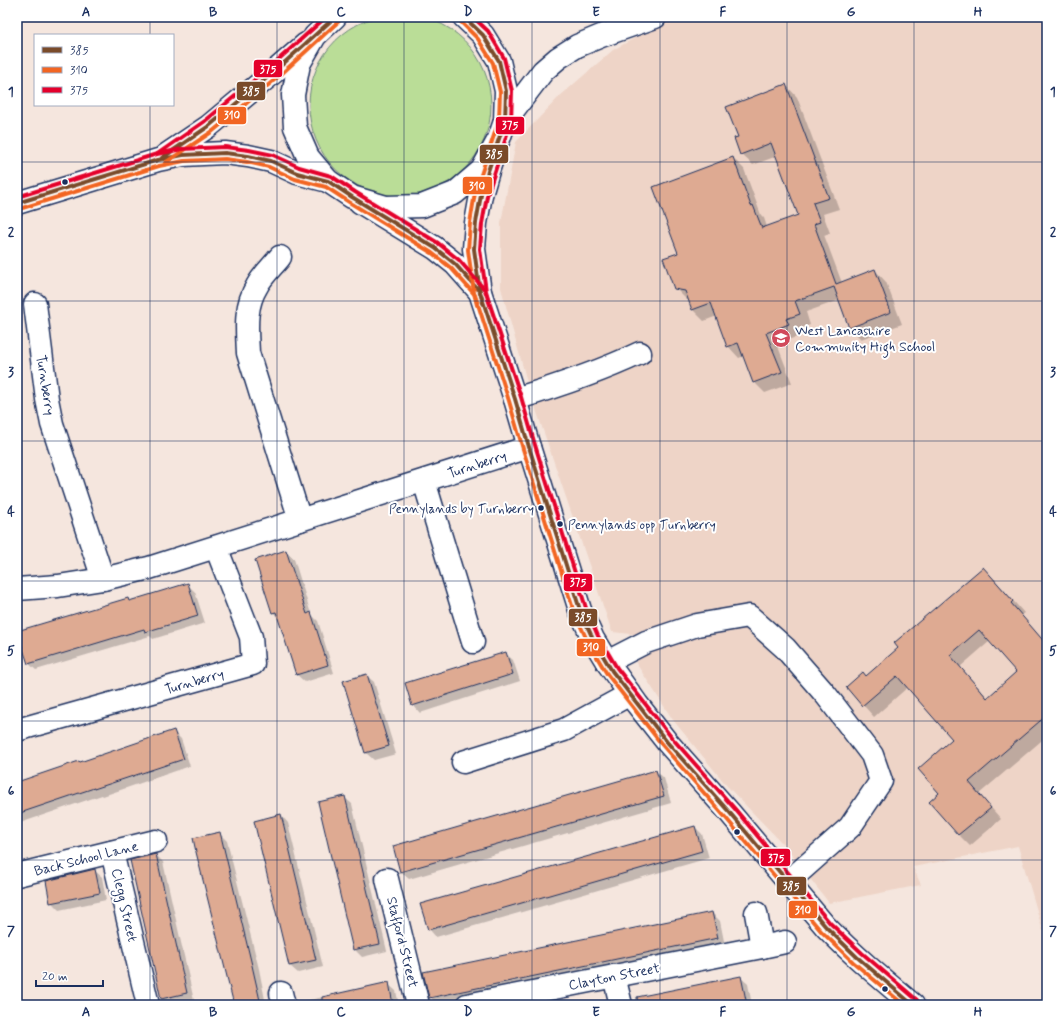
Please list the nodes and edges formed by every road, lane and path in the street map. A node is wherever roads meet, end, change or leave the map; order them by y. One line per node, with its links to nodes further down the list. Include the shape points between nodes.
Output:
1 (335, 17): 4 (street)
2 (464, 17): 5 (street, via 483,35 498,62 506,91)
3 (655, 17): 5 (street, via 583,44 558,58 543,71)
4 (315, 36): 6 (street, via 209,126); 7 (street, via 299,64 293,95 294,114 296,127 308,157)
5 (502, 130): 8 (street, via 482,170 455,193 422,206 386,207); 11 (street, via 486,177 476,223 474,250)
6 (158, 160): 7 (street, via 183,155 225,153 271,161 298,173); 9 (street)
7 (328, 181): 8 (street)
8 (352, 197): 11 (street, via 435,248 455,264)
9 (17, 203)
10 (280, 257): 17 (street, via 257,285 249,304 246,326 248,353)
11 (480, 292): 14 (street)
12 (35, 304): 19 (street, Turnberry, via 52,424)
13 (640, 353): 14 (street, via 549,389)
14 (515, 399): 15 (street)
15 (529, 447): 16 (street, Turnberry); 22 (street, via 580,610)
16 (424, 481): 17 (street, Turnberry); 21 (street)
17 (300, 520): 18 (street, Turnberry)
18 (216, 547): 19 (street, Turnberry); 24 (street, Turnberry, via 251,637 253,664)
19 (103, 579): 20 (street, Turnberry)
20 (17, 589)
21 (473, 642)
22 (607, 662): 23 (street); 30 (street, via 646,642 697,625 749,616 785,648 826,695 872,755 881,781 850,827)
23 (630, 694): 25 (street, via 564,730); 30 (street, via 667,742)
24 (17, 730)
25 (463, 762)
26 (156, 842): 27 (street, Back School Lane)
27 (112, 852): 28 (street, Back School Lane); 35 (street, Clegg Street)
28 (17, 875)
29 (388, 879): 36 (street, Stafford Street)
30 (788, 882): 39 (street, via 841,942)
31 (756, 913): 33 (street)
32 (785, 942): 33 (street, Clayton Street)
33 (762, 947): 34 (street, Clayton Street)
34 (614, 976): 37 (street, Clayton Street); 38 (street)
35 (148, 1005)
36 (418, 1005)
37 (467, 1005)
38 (621, 1005)
39 (914, 1005)

